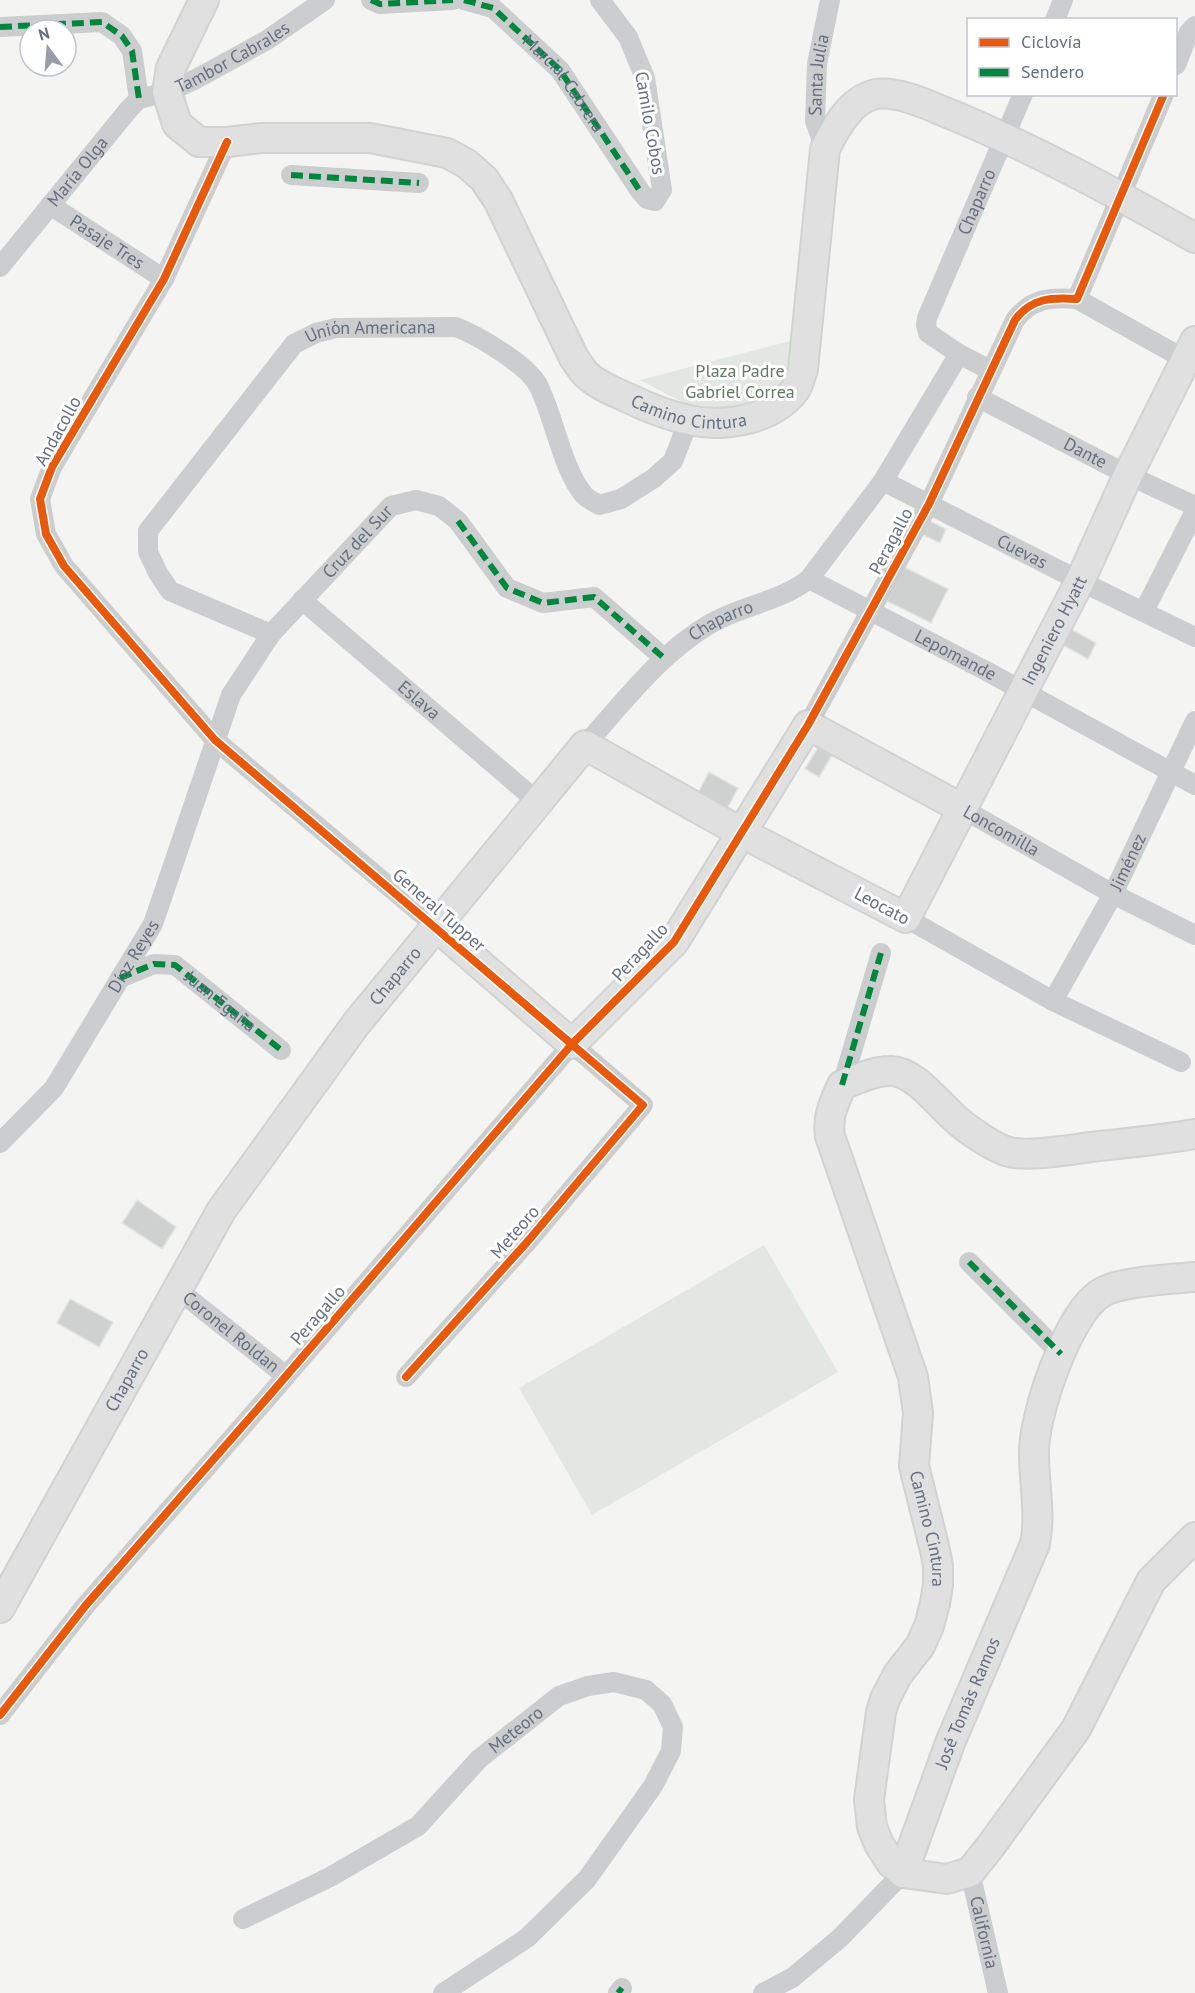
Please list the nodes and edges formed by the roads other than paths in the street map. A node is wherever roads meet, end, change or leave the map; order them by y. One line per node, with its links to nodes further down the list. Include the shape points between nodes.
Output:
1 (204, 0): 13 (street, Camino Cintura, via 171,68)
2 (326, 0): 13 (street, Tambor Cabrales, via 267,40)
3 (371, 0): 4 (street, via 380,4)
4 (453, 0)
5 (464, 0): 22 (street, Marcial Cabrera, via 493,8 560,70)
6 (600, 0): 22 (street, Camilo Cobos, via 628,37 645,78 662,190 655,201)
7 (830, 0): 19 (street, Santa Julia, via 816,76 815,121)
8 (1064, 0): 9 (street)
9 (1056, 18)
10 (1195, 26): 12 (street)
11 (0, 27): 16 (street, via 102,22 122,36 132,51)
12 (1177, 62)
13 (167, 92): 16 (street); 18 (street, Camino Cintura, via 177,124 200,142)
14 (1022, 96): 17 (street)
15 (1163, 96): 23 (street)
16 (139, 99): 24 (street, María Olga)
17 (1005, 137): 19 (street, Camino Cintura, via 922,103 876,94 856,103 839,122); 23 (street, Camino Cintura); 30 (street, Chaparro, via 927,318 928,333)
18 (227, 142): 27 (street, Andacollo); 33 (street, Camino Cintura, via 261,138 370,138 447,153 467,164 484,179 498,200 574,358 587,375 648,408)
19 (825, 149): 33 (street, Camino Cintura, via 803,369 796,389 781,405 762,415 739,420)
20 (291, 175): 21 (street)
21 (419, 183)
22 (640, 191)
23 (1122, 197): 25 (street, Camino Cintura); 28 (street)
24 (50, 205): 26 (street, María Olga); 27 (street, Pasaje Tres)
25 (1195, 238)
26 (0, 267)
27 (164, 279): 50 (street, Andacollo, via 52,467 40,499 46,534 64,566)
28 (1077, 299): 29 (street); 31 (street, Peragallo, via 1040,300 1022,311)
29 (1190, 350): 34 (street, Ingeniero Hyatt)
30 (959, 354): 31 (street, Chaparro); 35 (street, Chaparro)
31 (990, 370): 32 (street, Peragallo)
32 (977, 397): 34 (street, Dante); 36 (street, Peragallo)
33 (689, 420): 44 (street, Unión Americana, via 673,461 621,499 599,505 585,496 574,478 537,384 523,367 473,333 456,327 336,328 294,344 148,531 148,552 170,591)
34 (1128, 475): 37 (street, Dante); 40 (street, Ingeniero Hyatt)
35 (882, 481): 36 (street, Cuevas); 39 (street, Chaparro)
36 (928, 504): 40 (street, Cuevas); 42 (street, Peragallo)
37 (1195, 506)
38 (1195, 511): 43 (street)
39 (809, 579): 42 (street, Lepomande); 46 (street, Chaparro, via 778,598 744,607 709,624)
40 (1080, 581): 43 (street, Cuevas); 47 (street, Ingeniero Hyatt)
41 (302, 600): 44 (street, Cruz del Sur); 46 (street, Cruz del Sur, via 391,506 416,500 439,506 458,521 507,588 543,603 594,597); 54 (street, Eslava)
42 (871, 610): 47 (street, Lepomande); 49 (street, Peragallo)
43 (1144, 611): 45 (street, Cuevas)
44 (271, 633): 50 (street, Cruz del Sur, via 231,695)
45 (1195, 637)
46 (664, 658): 51 (street, Chaparro)
47 (1023, 691): 52 (street, Lepomande); 55 (street, Ingeniero Hyatt)
48 (1195, 721): 52 (street, Jiménez)
49 (808, 725): 55 (street, Loncomilla); 56 (street, Peragallo)
50 (215, 740): 59 (street, General Tupper); 62 (street, Díaz Reyes, via 153,924)
51 (585, 745): 54 (street, Chaparro); 56 (street, Leocato)
52 (1170, 772): 53 (street, Lepomande); 57 (street, Jiménez)
53 (1195, 785)
54 (538, 802): 59 (street, Chaparro)
55 (963, 809): 57 (street, Loncomilla); 58 (street, Ingeniero Hyatt)
56 (742, 833): 58 (street, Leocato); 64 (street, Peragallo, via 674,942)
57 (1113, 894): 60 (street, Loncomilla); 63 (street, Jiménez)
58 (906, 918): 63 (street, Leocato)
59 (436, 926): 64 (street, General Tupper); 73 (street, Chaparro, via 356,1024 221,1211)
60 (1195, 935)
61 (881, 953): 67 (street)
62 (120, 978): 65 (street, Juan Egaña, via 154,964 175,964); 70 (street, Díaz Reyes, via 54,1088)
63 (1053, 1001): 66 (street, Leocato)
64 (572, 1044): 68 (street, General Tupper); 75 (street, Peragallo)
65 (281, 1050)
66 (1181, 1062)
67 (842, 1085): 69 (street, via 879,1072 902,1072 960,1123 1009,1152 1064,1150); 81 (street, Camino Cintura, via 831,1109 830,1136 912,1377 918,1413 914,1466 938,1566 929,1626 920,1646 891,1686 881,1712 869,1800 872,1827 879,1844)
68 (643, 1105): 76 (street, Meteoro)
69 (1195, 1134)
70 (0, 1143)
71 (969, 1262): 74 (street)
72 (1195, 1277): 74 (street, José Tomás Ramos, via 1120,1286 1101,1293 1078,1319)
73 (177, 1289): 75 (street, Coronel Roldan); 78 (street, Chaparro)
74 (1061, 1354): 81 (street, José Tomás Ramos, via 1035,1432 1035,1545 950,1743)
75 (286, 1376): 79 (street, Peragallo, via 87,1605)
76 (406, 1377)
77 (1195, 1537): 80 (street, via 1151,1581 1076,1729)
78 (0, 1608)
79 (0, 1715)
80 (970, 1872): 81 (street, via 947,1879); 85 (street, California)
81 (903, 1873): 84 (street, José Tomás Ramos, via 840,1938 792,1978)
82 (243, 1919): 83 (street, Meteoro, via 330,1877 418,1826 479,1759 560,1696 614,1682 646,1690 662,1704 673,1727 671,1751 653,1786 587,1879 527,1938)
83 (443, 1993)
84 (763, 1993)
85 (998, 1993)

